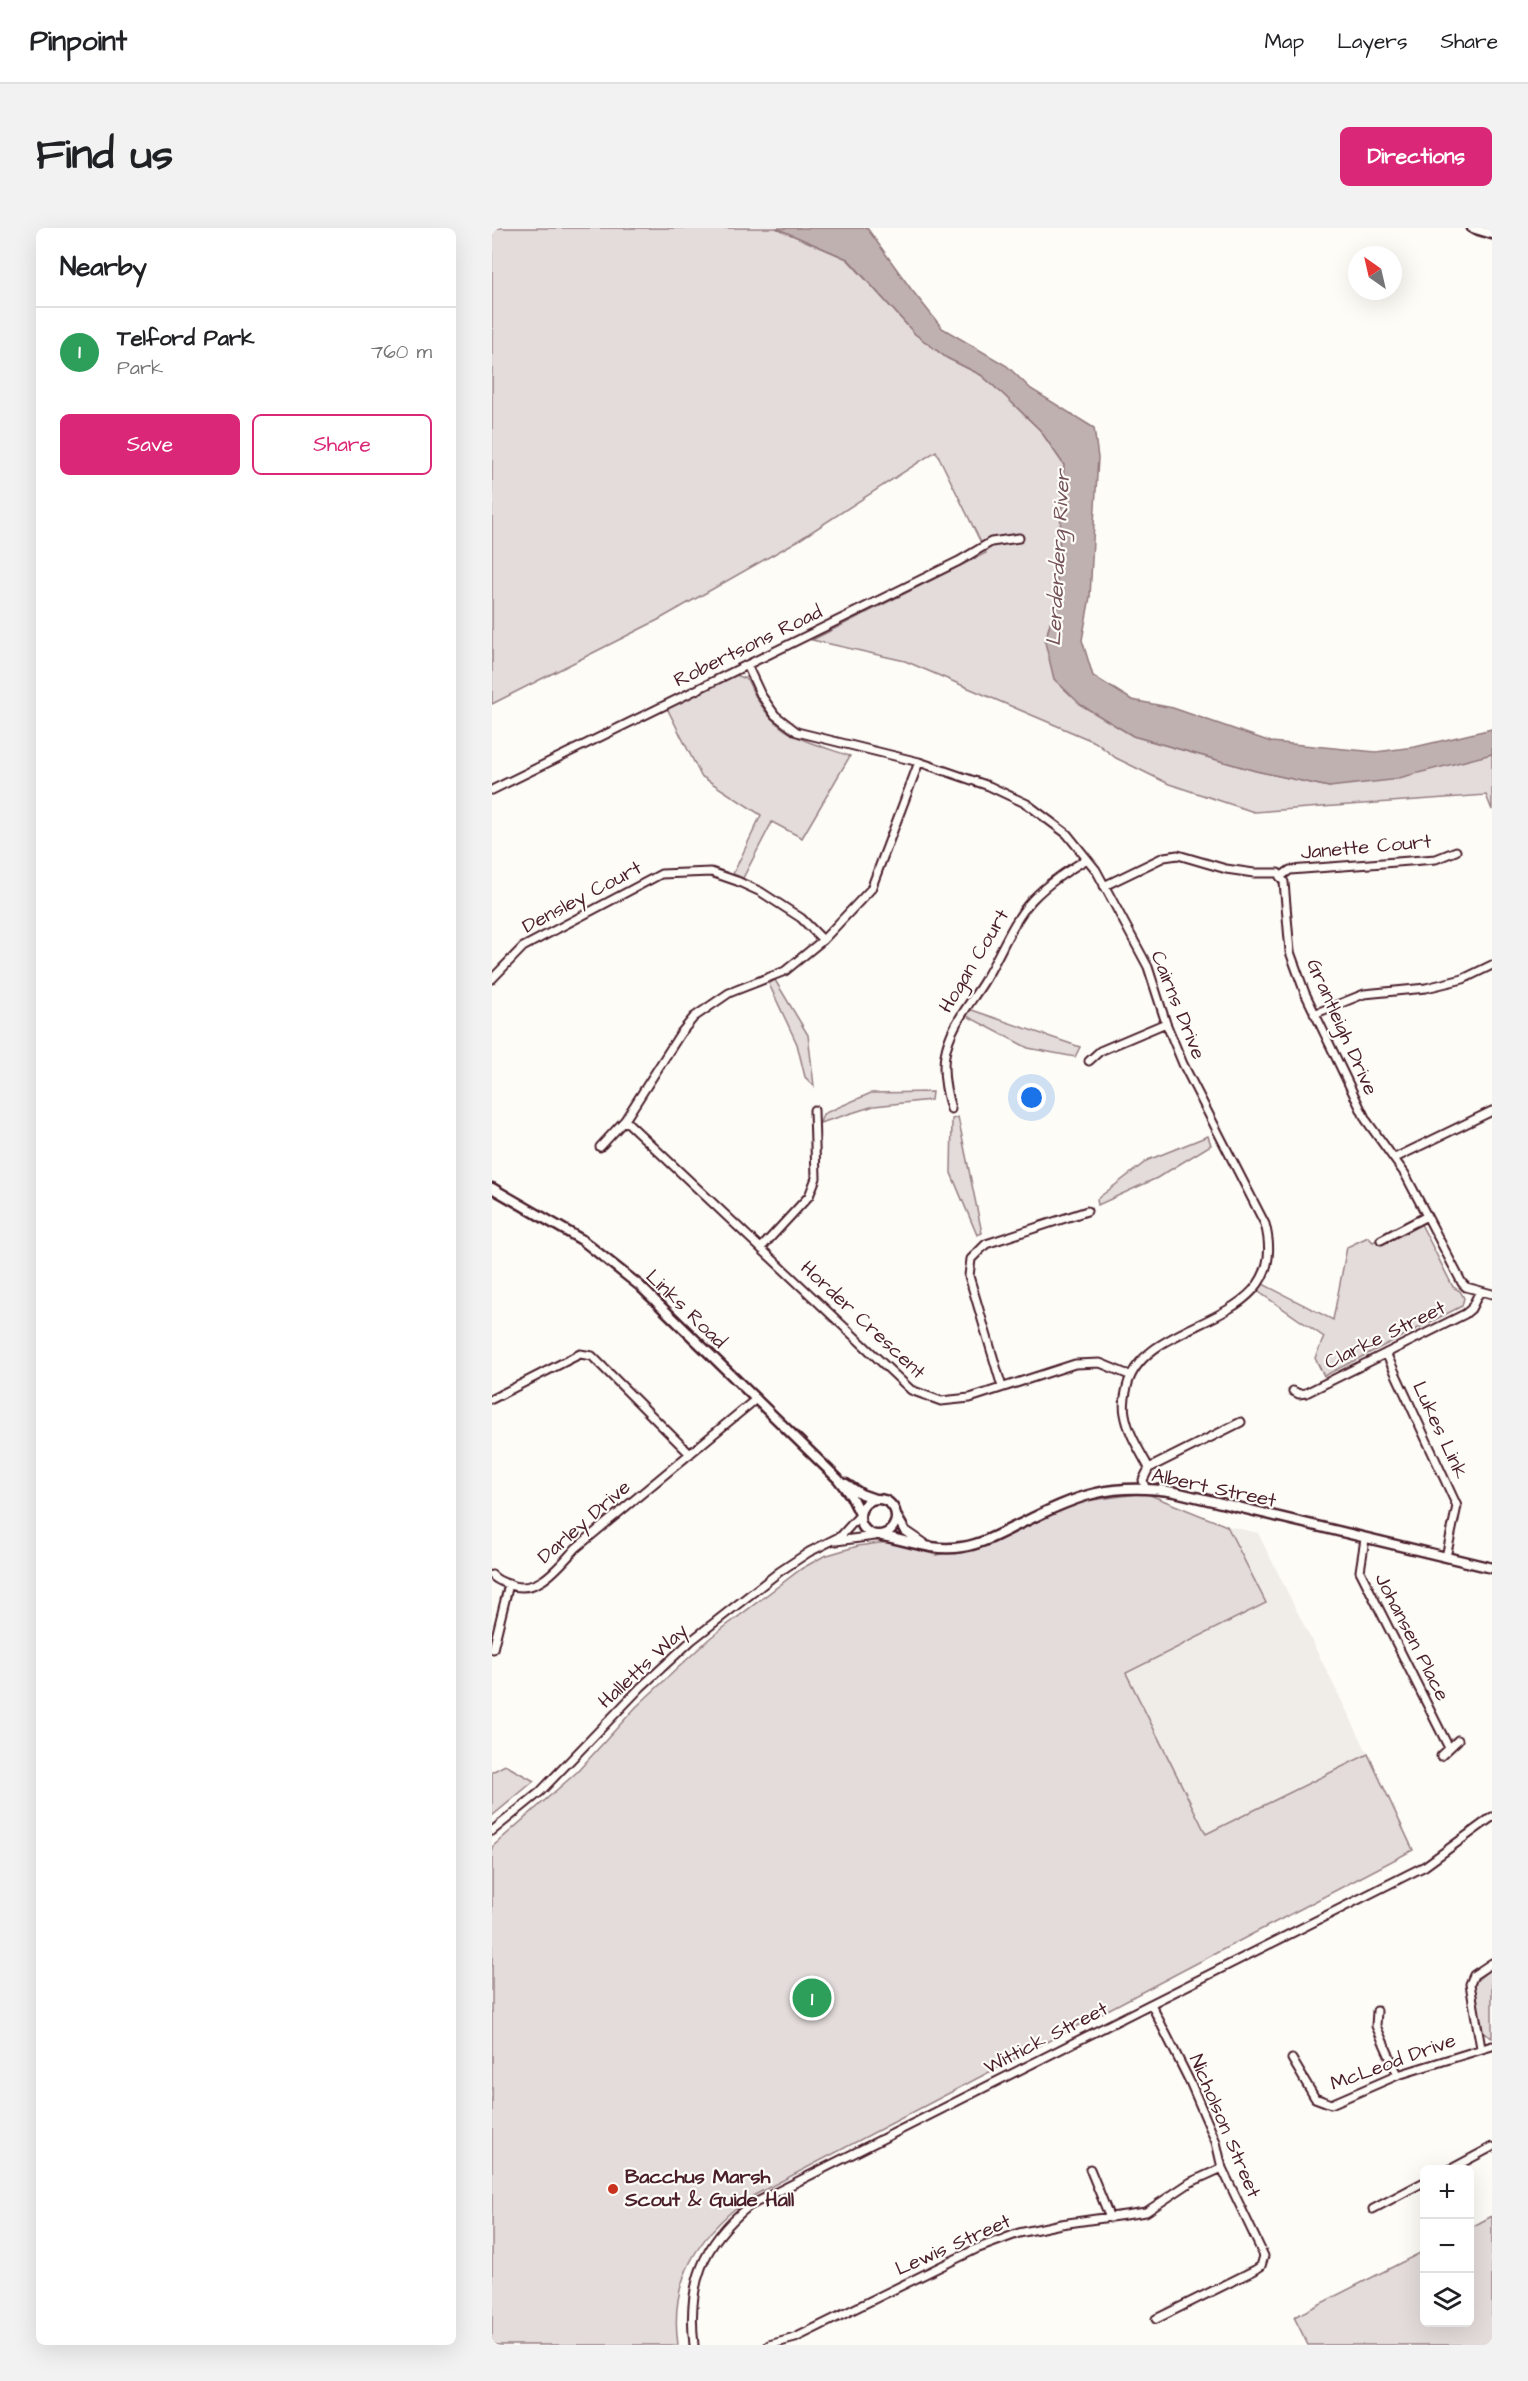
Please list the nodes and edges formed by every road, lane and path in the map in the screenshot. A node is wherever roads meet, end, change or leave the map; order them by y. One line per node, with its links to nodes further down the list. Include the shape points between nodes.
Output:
1 (1472, 228): 2 (street)
2 (1492, 234)
3 (1019, 538): 4 (street, Robertsons Road, via 991,542)
4 (747, 665): 5 (street, Cairns Drive, via 775,715 796,732); 6 (street, Robertsons Road)
5 (919, 762): 8 (street, Cairns Drive, via 989,786 1027,804 1067,834); 11 (street, via 871,889)
6 (492, 790)
7 (1456, 851): 9 (street, Janette Court, via 1436,859 1290,870)
8 (1087, 859): 10 (street, Cairns Drive); 17 (street, Hogan Court, via 1030,902 954,1027 944,1069)
9 (1280, 877): 10 (street, via 1278,873 1226,869 1178,855 1164,857); 14 (street, Grantleigh Drive, via 1284,882 1290,952)
10 (1104, 886): 15 (street, Cairns Drive, via 1148,967)
11 (823, 940): 13 (street, Densley Court, via 801,918 737,881 711,872 661,874 523,946); 20 (street, via 785,971 729,993 694,1017)
12 (1492, 965): 14 (street, via 1463,979 1426,988 1364,994)
13 (492, 978)
14 (1314, 1014): 22 (street, Grantleigh Drive, via 1366,1120)
15 (1166, 1023): 16 (street, via 1100,1051); 31 (street, Cairns Drive, via 1182,1064 1266,1224 1269,1249 1266,1265 1249,1296 1156,1348)
16 (1089, 1061)
17 (951, 1109)
18 (814, 1110): 27 (street, via 816,1178 809,1196)
19 (1492, 1111): 22 (street)
20 (625, 1120): 21 (street); 27 (street, Horder Crescent)
21 (600, 1147)
22 (1395, 1158): 25 (street, Grantleigh Drive)
23 (492, 1188): 35 (street, Links Road, via 582,1240 640,1286)
24 (1087, 1211): 32 (street, via 986,1244 971,1259 969,1276)
25 (1427, 1216): 26 (street); 28 (street, Grantleigh Drive, via 1462,1283)
26 (1381, 1240)
27 (761, 1248): 32 (street, Horder Crescent, via 911,1390 948,1401)
28 (1480, 1291): 29 (street, Grantleigh Drive); 30 (street, Clarke Street, via 1468,1312)
29 (1492, 1294)
30 (1386, 1353): 33 (street, Clarke Street, via 1306,1393); 48 (street, Lukes Link, via 1457,1506)
31 (1130, 1375): 32 (street, Horder Crescent, via 1100,1363 1075,1364); 38 (street, via 1124,1413)
32 (1002, 1387)
33 (1293, 1392)
34 (492, 1399): 37 (street, via 580,1354 592,1356)
35 (756, 1399): 37 (street, Darley Drive); 39 (street, Links Road)
36 (1241, 1422): 38 (street)
37 (690, 1454): 51 (street, Darley Drive, via 536,1585)
38 (1149, 1468): 40 (street)
39 (838, 1479): 41 (street, Links Road); 42 (street, Links Road)
40 (1144, 1488): 45 (street, Albert Street, via 1175,1492); 47 (street, Albert Street, via 1086,1495 987,1540)
41 (875, 1499): 42 (street, via 864,1505); 43 (street, via 892,1504)
42 (860, 1514): 44 (street, via 864,1529); 46 (street, Halletts Way, via 850,1528)
43 (897, 1517): 44 (street, via 893,1529); 47 (street, via 918,1542)
44 (878, 1536): 46 (street, Halletts Way); 47 (street, Albert Street)
45 (1365, 1539): 48 (street, Albert Street); 54 (street, Johansen Place, via 1360,1571)
46 (831, 1542): 57 (street, Halletts Way, via 779,1572 692,1640 540,1792)
47 (935, 1549)
48 (1446, 1557): 49 (street, Albert Street)
49 (1492, 1568)
50 (492, 1575): 51 (street, Darley Drive)
51 (509, 1584): 52 (street)
52 (493, 1649)
53 (1458, 1740): 54 (street)
54 (1449, 1748): 55 (street)
55 (1441, 1756)
56 (1492, 1817): 59 (street, Wittick Street, via 1425,1866)
57 (492, 1831)
58 (1492, 1963): 62 (street, via 1474,1975 1470,1984)
59 (1151, 2004): 67 (street, Nicholson Street, via 1200,2104); 73 (street, Wittick Street, via 749,2206 732,2220 709,2250 693,2292)
60 (1377, 2011): 64 (street, via 1376,2026)
61 (1492, 2046): 62 (street, McLeod Drive)
62 (1481, 2048): 64 (street, McLeod Drive)
63 (1293, 2059): 64 (street, McLeod Drive, via 1315,2098 1331,2104)
64 (1398, 2074)
65 (1492, 2147): 66 (street)
66 (1457, 2165)
67 (1222, 2168): 71 (street, Lewis Street, via 1191,2182 1146,2212); 72 (street, Nicholson Street, via 1263,2249 1263,2262 1255,2270)
68 (1090, 2169): 71 (street)
69 (1420, 2184): 70 (street)
70 (1373, 2208)
71 (1110, 2218): 74 (street, Lewis Street, via 1018,2233 976,2249 795,2338)
72 (1156, 2319)
73 (694, 2345)
74 (769, 2345)

